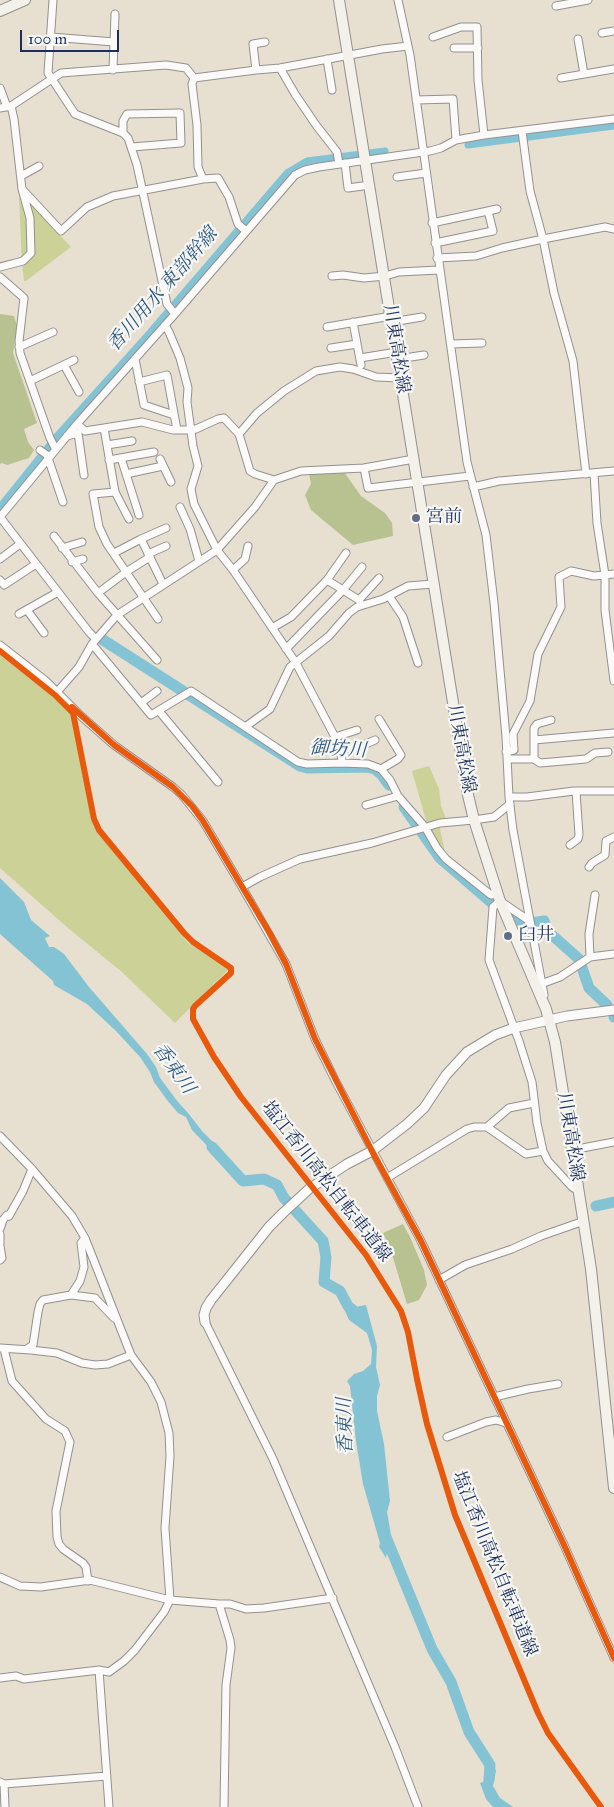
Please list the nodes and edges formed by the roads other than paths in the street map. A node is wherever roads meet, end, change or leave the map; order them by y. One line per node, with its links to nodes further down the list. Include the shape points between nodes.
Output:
1 (25, 0): 7 (main road)
2 (53, 0): 11 (street)
3 (339, 0): 19 (main road, 川東高松線)
4 (398, 0): 16 (street)
5 (588, 0): 6 (street)
6 (556, 6)
7 (0, 11)
8 (115, 14): 14 (street)
9 (614, 31): 10 (street)
10 (602, 33)
11 (50, 37): 14 (street); 28 (street, via 47,66)
12 (433, 37): 18 (street, via 461,27 477,27)
13 (578, 39): 25 (street)
14 (114, 42): 23 (street)
15 (265, 42): 24 (street, via 253,44)
16 (408, 46): 19 (street); 31 (street)
17 (454, 48): 18 (street)
18 (478, 48): 36 (street)
19 (348, 56): 20 (street); 40 (main road, 川東高松線)
20 (327, 59): 21 (street); 30 (street)
21 (280, 68): 24 (street); 41 (street, via 300,102 337,152)
22 (614, 68): 25 (street)
23 (113, 70): 26 (street, via 166,65 186,68); 28 (street, via 61,73)
24 (256, 70): 26 (street)
25 (584, 74): 27 (street)
26 (194, 78): 46 (street, via 198,167)
27 (561, 78)
28 (51, 79): 32 (street); 35 (street, via 75,114)
29 (0, 88): 32 (street)
30 (332, 90)
31 (416, 100): 37 (street, via 453,99); 39 (street)
32 (6, 107): 44 (street, via 14,119)
33 (614, 119): 34 (street)
34 (522, 131): 36 (street); 55 (street, via 530,191)
35 (122, 133): 38 (street); 38 (street, via 127,114 180,113 180,143)
36 (484, 135): 37 (street)
37 (456, 140): 39 (street, via 441,148)
38 (132, 147): 49 (street)
39 (422, 152): 40 (street); 43 (street)
40 (366, 160): 41 (street); 47 (main road, 川東高松線)
41 (341, 164): 47 (street, via 348,188); 54 (street, via 305,170 295,175)
42 (39, 166): 44 (street)
43 (426, 173): 45 (street); 52 (street)
44 (21, 176): 48 (street)
45 (397, 178)
46 (203, 179): 49 (street); 54 (street, via 218,178 230,197 238,224)
47 (370, 185): 61 (main road, 川東高松線)
48 (22, 189): 49 (street, via 61,231 87,207 113,196); 58 (street, via 30,218 31,252 23,261)
49 (144, 192): 63 (street, via 167,304)
50 (497, 209): 51 (street)
51 (488, 211): 52 (street); 56 (street, via 493,231)
52 (432, 223): 56 (street)
53 (614, 229): 55 (street, via 605,227)
54 (245, 230): 63 (street)
55 (543, 240): 57 (street, via 476,256); 103 (street, via 573,361)
56 (435, 243): 57 (street)
57 (437, 258): 59 (street)
58 (0, 267)
59 (439, 270): 61 (street); 72 (street)
60 (332, 276): 61 (street)
61 (385, 276): 65 (main road, 川東高松線)
62 (0, 277): 73 (street, via 24,298)
63 (175, 314): 67 (street)
64 (422, 317): 65 (street)
65 (391, 319): 66 (street); 76 (main road, 川東高松線)
66 (353, 322): 68 (street); 71 (street)
67 (165, 325): 77 (street); 88 (street, via 180,358 188,388)
68 (327, 327)
69 (52, 332): 73 (street)
70 (482, 343): 72 (street)
71 (357, 344): 74 (street); 76 (street, via 361,362)
72 (451, 344): 105 (street)
73 (19, 347): 81 (street)
74 (331, 348)
75 (424, 355): 76 (street)
76 (397, 356): 80 (main road, 川東高松線)
77 (135, 359): 82 (street); 85 (street)
78 (74, 360): 79 (street)
79 (64, 365): 81 (street); 83 (street)
80 (401, 378): 89 (street, via 376,377 353,368 316,371 284,391); 99 (main road, 川東高松線)
81 (30, 382): 93 (street)
82 (139, 382): 84 (street, via 144,405); 84 (street, via 167,375)
83 (79, 392)
84 (174, 415): 87 (street)
85 (77, 424): 86 (street, via 85,432); 90 (street)
86 (104, 428): 87 (street, via 142,422); 92 (street)
87 (177, 430): 88 (street)
88 (191, 430): 89 (street, via 224,418); 123 (street, via 198,466 192,496)
89 (239, 434): 106 (street, via 250,471)
90 (66, 436): 93 (street); 104 (street, via 78,433 78,461)
91 (132, 441): 92 (street)
92 (107, 445): 98 (street)
93 (55, 447): 96 (street)
94 (40, 450): 96 (street)
95 (154, 452): 97 (street)
96 (47, 457): 111 (street); 119 (street, via 0,517)
97 (121, 458): 98 (street); 102 (street)
98 (109, 460): 110 (street)
99 (414, 460): 100 (street); 108 (main road, 川東高松線)
100 (364, 468): 106 (street, via 301,471); 108 (street, via 368,488)
101 (614, 471): 103 (street)
102 (126, 474): 107 (street, via 161,463); 113 (street)
103 (590, 474): 109 (street, via 499,481); 136 (street)
104 (84, 475)
105 (470, 476): 108 (street); 109 (street)
106 (274, 480): 123 (street)
107 (171, 482)
108 (417, 482): 141 (main road, 川東高松線)
109 (473, 487): 175 (street, via 486,535)
110 (115, 492): 114 (street); 124 (street, via 93,494 99,527)
111 (59, 498)
112 (180, 507): 129 (street)
113 (139, 515)
114 (129, 519)
115 (166, 528): 117 (street)
116 (54, 536): 122 (street)
117 (141, 539): 124 (street); 126 (street)
118 (82, 542): 122 (street)
119 (20, 544): 127 (street); 131 (street)
120 (166, 546): 126 (street)
121 (248, 546): 133 (street, via 245,559)
122 (62, 548): 130 (street)
123 (217, 550): 129 (street); 133 (street)
124 (114, 553): 134 (street)
125 (346, 553): 139 (street)
126 (149, 555): 134 (street); 140 (street)
127 (0, 559)
128 (83, 559): 130 (street)
129 (199, 561): 140 (street)
130 (72, 562): 144 (street)
131 (36, 564): 138 (street, via 4,585); 143 (street)
132 (362, 568): 142 (street)
133 (233, 570): 152 (street)
134 (126, 572): 144 (street); 145 (street)
135 (614, 574): 136 (street)
136 (605, 575): 160 (street, via 605,610); 175 (street, via 571,572 559,577 561,607 536,661 530,701 514,734 514,750)
137 (379, 578): 147 (street)
138 (0, 580)
139 (327, 580): 142 (street); 152 (street, via 290,616)
140 (163, 584): 145 (street)
141 (433, 584): 146 (street, via 408,586); 185 (main road, 川東高松線)
142 (343, 590): 147 (street); 156 (street)
143 (58, 592): 148 (street); 154 (street)
144 (98, 593): 150 (street)
145 (143, 596): 150 (street); 151 (street)
146 (390, 596): 147 (street); 159 (street, via 403,617)
147 (360, 603): 158 (street, via 329,636)
148 (27, 610): 149 (street); 153 (street)
149 (19, 614)
150 (117, 615): 154 (street); 157 (street)
151 (158, 619)
152 (272, 628): 156 (street)
153 (44, 633)
154 (94, 641): 162 (street); 163 (street)
155 (0, 645): 162 (street)
156 (286, 649): 158 (street)
157 (158, 660)
158 (296, 663): 167 (street, via 290,667 270,709); 170 (street)
159 (418, 663)
160 (614, 681)
161 (157, 691): 163 (street)
162 (58, 692): 190 (street, via 102,736 182,795 203,822)
163 (141, 703): 164 (street, via 151,715)
164 (159, 711): 167 (street, via 191,691); 179 (street)
165 (378, 719): 178 (street, via 401,755)
166 (551, 720): 172 (street, via 537,724)
167 (245, 727): 177 (street, via 298,762)
168 (357, 730): 170 (street)
169 (614, 733): 172 (street)
170 (335, 737): 173 (street)
171 (375, 740): 173 (street)
172 (534, 740): 176 (street)
173 (341, 750): 177 (street)
174 (608, 752): 176 (street, via 540,763)
175 (507, 755): 176 (street); 183 (street)
176 (534, 759)
177 (342, 763): 178 (street, via 368,764)
178 (381, 769): 182 (street, via 390,780)
179 (218, 782)
180 (576, 791): 181 (street); 183 (street); 188 (street, via 579,835)
181 (614, 791)
182 (396, 796): 184 (street); 186 (street)
183 (509, 800): 185 (street, via 494,817); 193 (street)
184 (366, 805)
185 (474, 820): 186 (street); 192 (main road, 川東高松線)
186 (422, 828): 190 (street, via 300,859); 192 (street, via 446,859)
187 (614, 837): 189 (street, via 606,841 604,855)
188 (570, 846)
189 (589, 867)
190 (242, 887): 205 (street, via 286,964 315,1039)
191 (595, 894): 195 (street, via 589,934)
192 (499, 898): 193 (street); 197 (main road, 川東高松線); 200 (street, via 493,906 489,960)
193 (528, 920): 196 (street)
194 (614, 954): 195 (street)
195 (590, 957): 196 (street, via 560,977)
196 (541, 984): 197 (street)
197 (546, 1009): 199 (main road, 川東高松線)
198 (614, 1010): 199 (street)
199 (549, 1020): 200 (street); 206 (main road, 川東高松線)
200 (514, 1028): 201 (street, via 532,1082); 205 (street, via 467,1052 446,1075 424,1108)
201 (534, 1103): 202 (street, via 509,1108); 207 (street)
202 (487, 1127): 207 (street, via 526,1154); 209 (street, via 467,1129)
203 (0, 1136): 208 (street)
204 (614, 1142): 206 (street)
205 (372, 1150): 209 (street); 220 (street, via 309,1189 269,1227 206,1308)
206 (572, 1150): 210 (main road, 川東高松線)
207 (543, 1151): 210 (street, via 572,1188)
208 (32, 1168): 212 (street, via 23,1191); 214 (street, via 72,1216)
209 (387, 1178): 217 (street)
210 (579, 1191): 211 (main road, 川東高松線)
211 (584, 1221): 217 (street, via 465,1265); 226 (main road, 川東高松線)
212 (0, 1229)
213 (0, 1234): 215 (street)
214 (85, 1238): 218 (street, via 80,1243 83,1273); 219 (street)
215 (0, 1244): 216 (street)
216 (0, 1260)
217 (439, 1280): 225 (street)
218 (71, 1295): 219 (street, via 94,1298); 222 (street, via 44,1300 40,1304 33,1345)
219 (118, 1322): 223 (street)
220 (205, 1322): 232 (street, via 261,1432)
221 (2, 1349): 222 (street); 231 (street, via 12,1381 46,1418 65,1432 70,1442 56,1511 57,1537 63,1549 86,1567)
222 (27, 1350): 223 (street, via 57,1353 95,1365 108,1364)
223 (130, 1354): 233 (street, via 162,1402 169,1434 165,1528)
224 (558, 1384): 225 (street)
225 (494, 1397): 227 (street)
226 (610, 1411): 229 (main road, 川東高松線)
227 (506, 1423): 228 (street, via 486,1422); 235 (street)
228 (447, 1437)
229 (614, 1488)
230 (0, 1578): 231 (street, via 20,1586 40,1587)
231 (88, 1581): 233 (street)
232 (332, 1598): 234 (street, via 264,1608); 243 (street)
233 (170, 1600): 234 (street); 236 (street, via 129,1656 109,1672)
234 (219, 1604): 242 (street, via 231,1648 226,1685)
235 (614, 1658)
236 (99, 1670): 237 (street, via 24,1679 16,1676); 238 (street)
237 (0, 1678)
238 (107, 1776): 239 (street); 241 (street)
239 (2, 1783): 240 (street)
240 (5, 1807)
241 (109, 1807)
242 (224, 1807)
243 (418, 1807)

